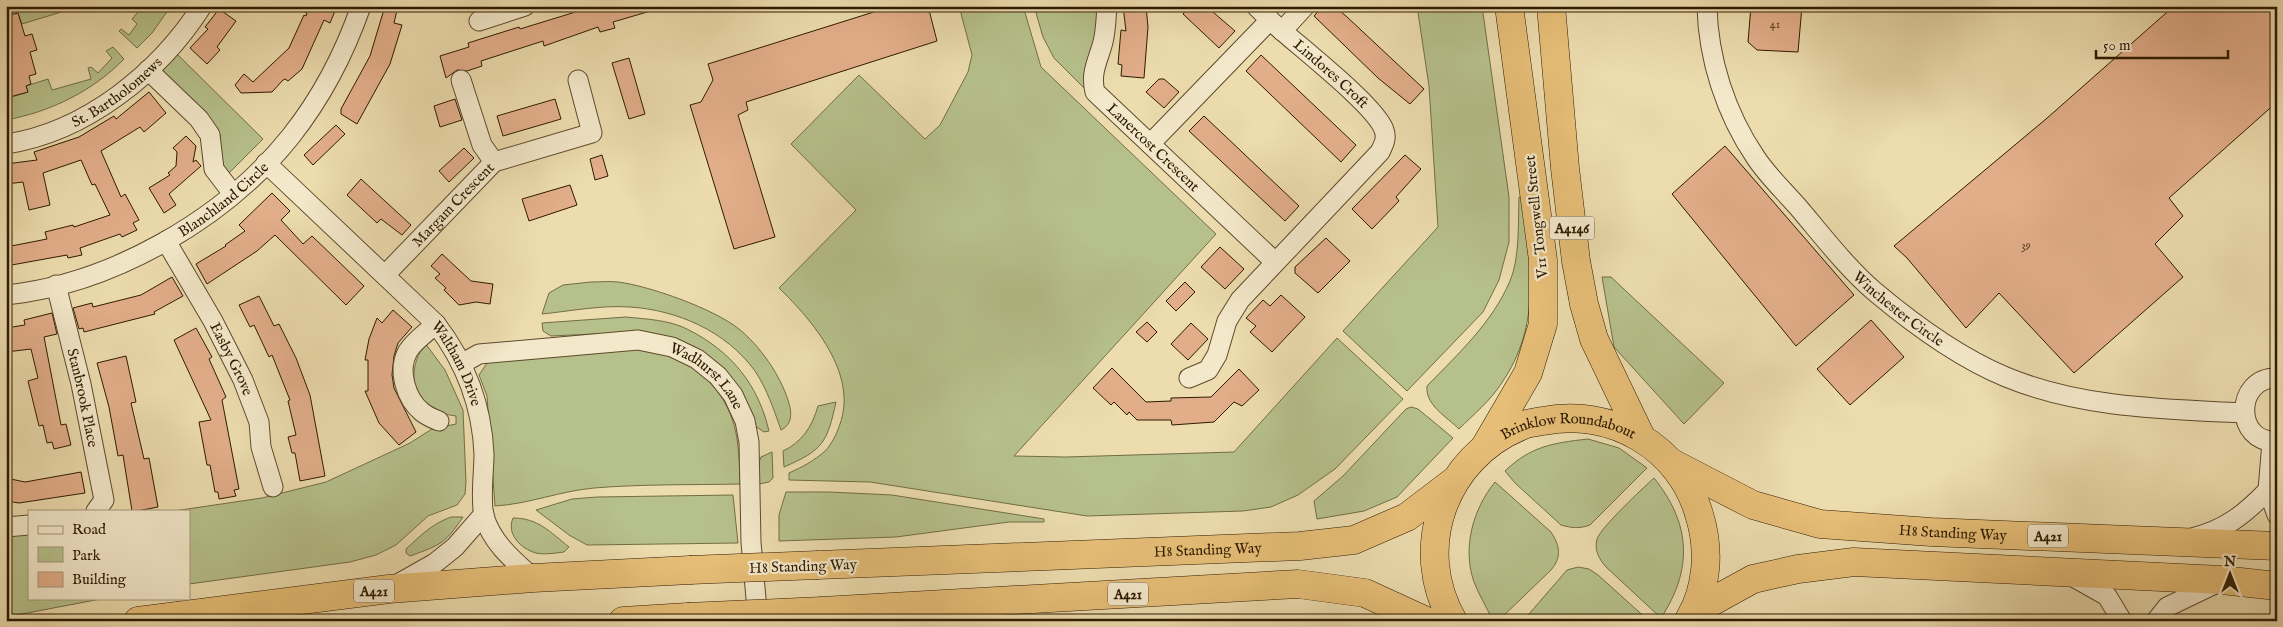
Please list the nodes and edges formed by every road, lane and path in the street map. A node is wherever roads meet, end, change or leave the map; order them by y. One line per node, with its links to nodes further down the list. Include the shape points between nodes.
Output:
1 (202, 6): 12 (street, St. Bartholomews, via 193,21)
2 (361, 6): 18 (street, Blanchland Circle, via 342,54 312,105 291,136)
3 (525, 6): 10 (street)
4 (1107, 6): 16 (street, Lanercost Crescent, via 1092,80 1095,92)
5 (1256, 6): 11 (street)
6 (1305, 6): 11 (street)
7 (1509, 6): 33 (highway, V11 Tongwell Street / A4146, via 1544,260 1543,324 1528,373)
8 (1551, 6): 31 (highway, A4146, via 1565,168 1584,304 1594,339)
9 (1707, 6): 29 (street, Winchester Circle, via 1711,53 1729,108 1756,158 1873,290 1964,357 2007,377 2060,394 2138,408)
10 (479, 21)
11 (1276, 26): 16 (street); 21 (street, Lindores Croft, via 1379,119 1385,131 1385,141 1380,152)
12 (148, 70): 15 (street, St. Bartholomews, via 112,101 88,114 24,142); 19 (street, via 199,119 210,135 214,169)
13 (461, 80): 17 (street, via 482,145)
14 (578, 80): 17 (street, Margam Crescent, via 592,133)
15 (6, 144)
16 (1150, 144): 21 (street, Lanercost Crescent)
17 (494, 162): 22 (street, Margam Crescent)
18 (266, 163): 19 (street, Blanchland Circle); 22 (street, Waltham Drive)
19 (233, 194): 20 (street, Blanchland Circle)
20 (166, 241): 23 (street, Blanchland Circle, via 98,272); 36 (street, Easby Grove, via 243,380 259,422 262,448)
21 (1275, 262): 27 (street, via 1240,300 1227,321 1217,355 1208,370)
22 (386, 275): 25 (street, Waltham Drive)
23 (56, 285): 24 (street, Blanchland Circle); 38 (street, Stanbrook Place, via 81,384 104,500)
24 (6, 295)
25 (436, 324): 26 (street, Waltham Drive); 30 (street, via 408,352 404,385 412,402)
26 (461, 364): 39 (street, Waltham Drive, via 476,397 479,414 484,452); 53 (street, Wadhurst Lane, via 479,354 638,340 672,347 697,359 718,376 733,395 745,421 749,442 751,542)
27 (1190, 378)
28 (2277, 378): 29 (street, via 2255,385 2248,393)
29 (2244, 412): 32 (street, via 2246,423 2253,432)
30 (439, 421)
31 (1641, 437): 33 (highway, Brinklow Roundabout, via 1603,421 1562,417 1522,426); 34 (highway, Brinklow Roundabout)
32 (2274, 441): 37 (street)
33 (1486, 446): 35 (highway, Brinklow Roundabout)
34 (1672, 463): 43 (highway, H8 Standing Way / A421, via 1753,505 1820,524 1931,532); 50 (highway, Brinklow Roundabout, via 1694,496 1706,534 1705,574)
35 (1455, 480): 46 (highway, H8 Standing Way / A421, bridge, via 1407,517 1354,540 1300,546); 55 (highway, Brinklow Roundabout, via 1437,521 1434,562 1442,602)
36 (273, 486)
37 (2268, 490): 40 (street); 43 (street, via 2240,517 2209,532)
38 (97, 510)
39 (484, 514): 46 (street, via 492,535 504,552); 49 (street, via 435,563)
40 (2277, 515)
41 (28, 525): 42 (street)
42 (6, 527)
43 (2173, 541): 44 (highway, H8 Standing Way / A421)
44 (2277, 546)
45 (2066, 573): 47 (highway); 50 (highway, via 1854,562 1753,579); 56 (street, via 2107,596)
46 (533, 578): 49 (highway, H8 Standing Way / A421)
47 (2222, 580): 48 (highway); 57 (street, via 2167,607)
48 (2277, 586)
49 (389, 589): 51 (highway, H8 Standing Way / A421)
50 (1691, 616)
51 (138, 621)
52 (623, 621): 54 (highway, A421, bridge, via 1298,584 1365,593)
53 (758, 621)
54 (1426, 621)
55 (1453, 621)
56 (2122, 621)
57 (2156, 621)

